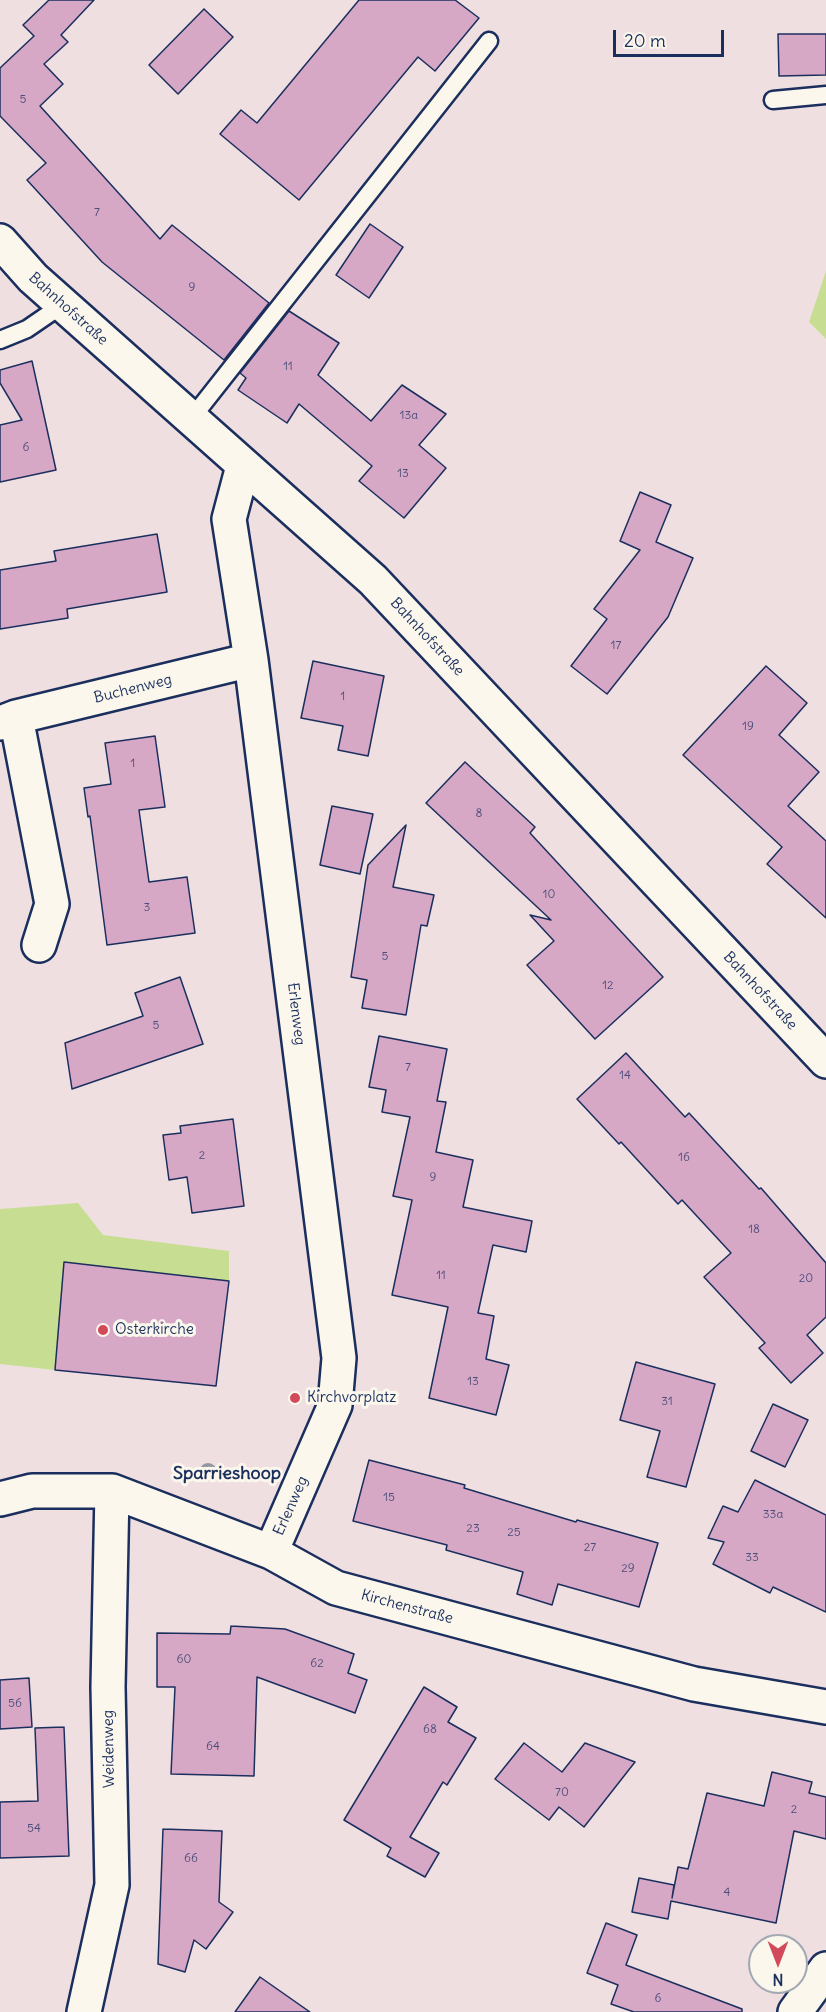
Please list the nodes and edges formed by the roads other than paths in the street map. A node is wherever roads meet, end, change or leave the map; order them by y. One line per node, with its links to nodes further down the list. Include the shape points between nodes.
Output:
1 (489, 41): 7 (lane)
2 (826, 95): 3 (lane)
3 (773, 100)
4 (0, 241): 5 (street, Bahnhofstraße)
5 (62, 305): 6 (lane, via 27,329); 7 (street, Bahnhofstraße)
6 (0, 340)
7 (191, 420): 8 (street, Bahnhofstraße)
8 (243, 466): 9 (street, Erlenweg, via 229,519); 12 (street, Bahnhofstraße, via 373,580)
9 (251, 660): 10 (street, Buchenweg); 15 (street, Erlenweg, via 339,1358 335,1405)
10 (8, 720): 11 (street, Buchenweg, via 52,904)
11 (39, 945)
12 (826, 1061)
13 (112, 1491): 14 (street, Kirchenstraße, via 32,1491); 15 (street, Kirchenstraße); 18 (street, Weidenweg, via 108,1688 112,1885)
14 (0, 1499)
15 (271, 1552): 16 (street, Kirchenstraße, via 336,1588 694,1684)
16 (826, 1707)
17 (826, 1969): 19 (street)
18 (87, 2009)
19 (795, 2012)

